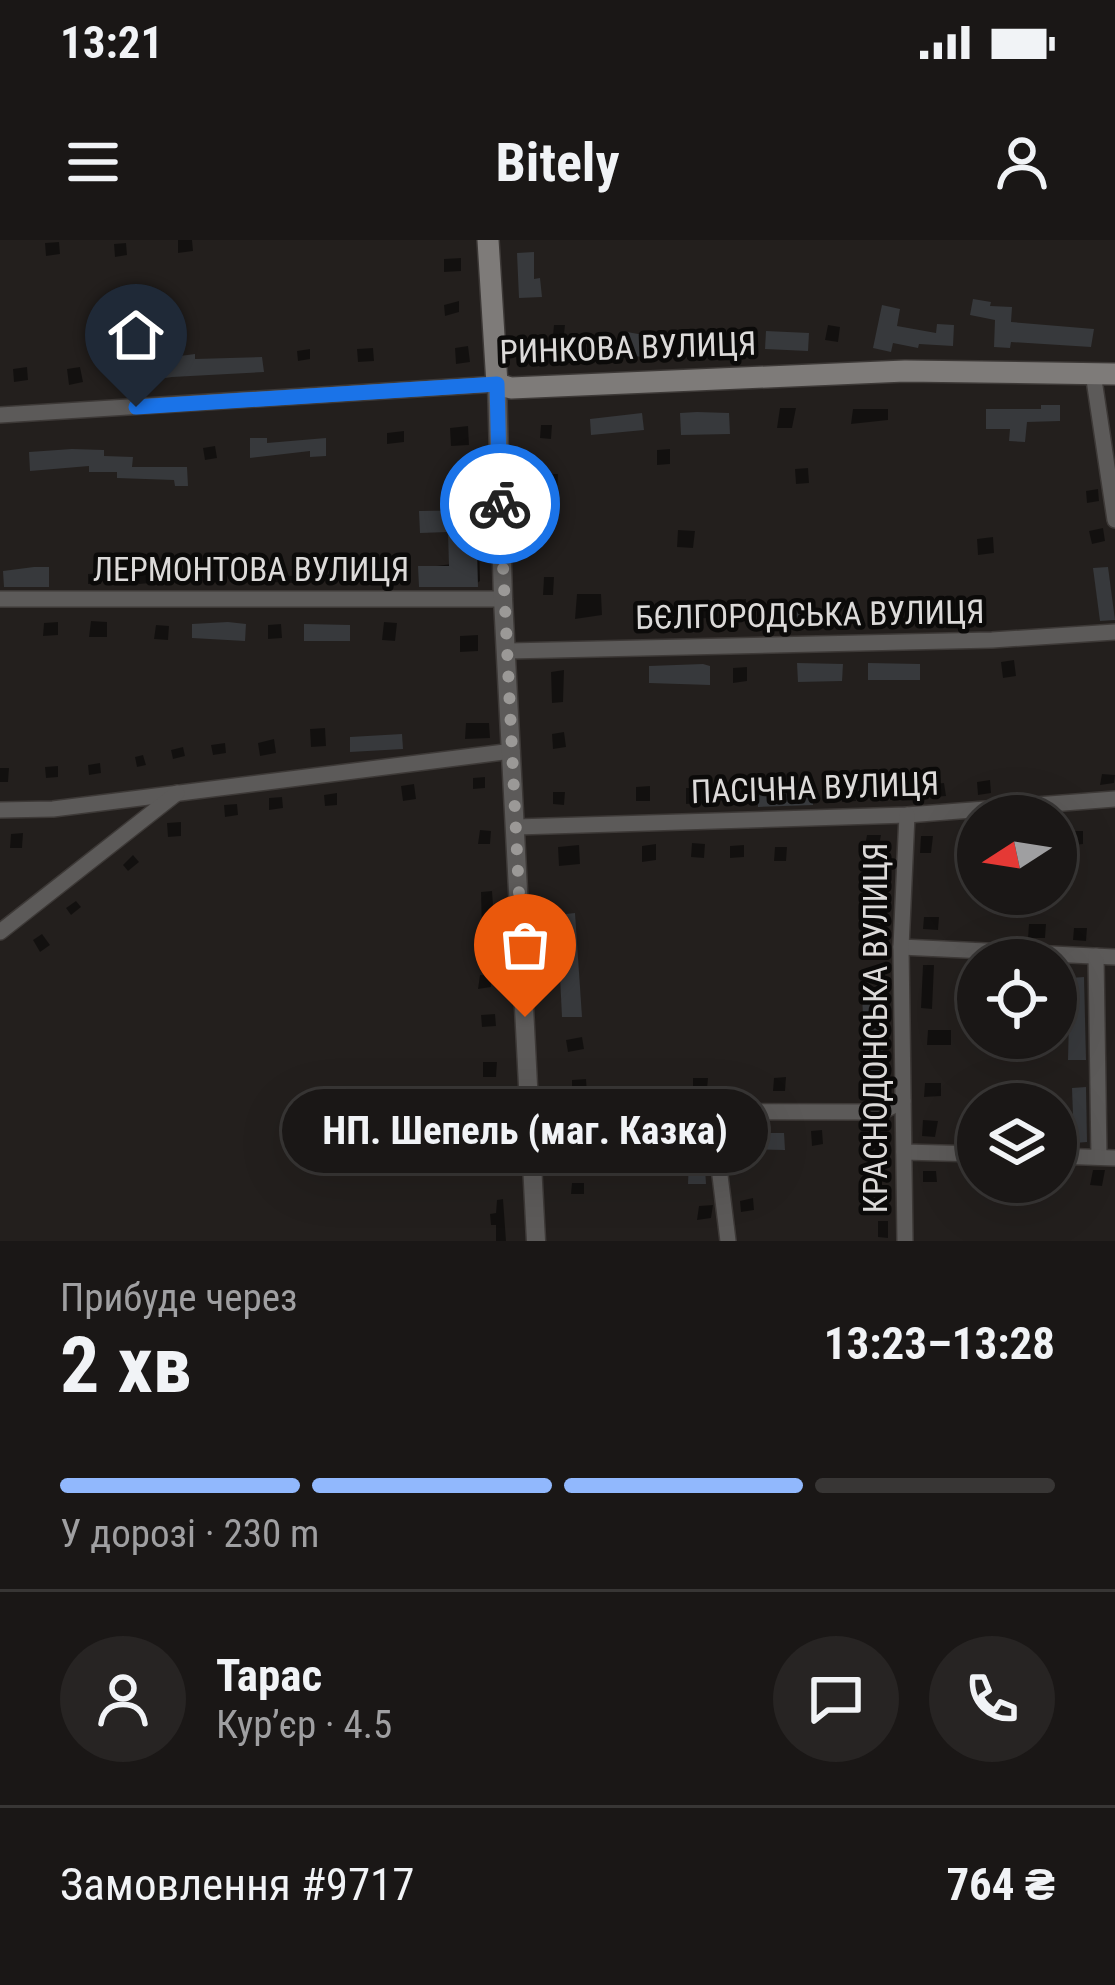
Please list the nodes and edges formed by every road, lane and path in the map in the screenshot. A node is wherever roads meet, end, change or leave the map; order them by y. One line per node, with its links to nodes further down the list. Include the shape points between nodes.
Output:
1 (488, 240): 3 (main road)
2 (1104, 373): 3 (main road, РИНКОВА ВУЛИЦЯ); 5 (street)
3 (497, 384): 4 (street, РИНКОВА ВУЛИЦЯ); 7 (street)
4 (0, 415)
5 (1115, 520)
6 (0, 599): 7 (street, ЛЕРМОНТОВА ВУЛИЦЯ)
7 (503, 599): 9 (street)
8 (1115, 632): 9 (street, БЄЛГОРОДСЬКА ВУЛИЦЯ)
9 (506, 651): 10 (street)
10 (512, 751): 11 (street); 15 (street)
11 (178, 792): 13 (street); 16 (street)
12 (1115, 799): 14 (street, ПАСІЧНА ВУЛИЦЯ)
13 (0, 810)
14 (907, 815): 15 (street, ПАСІЧНА ВУЛИЦЯ); 17 (street, КРАСНОДОНСЬКА ВУЛИЦЯ)
15 (516, 827): 22 (street)
16 (0, 932)
17 (901, 946): 18 (street); 20 (street, КРАСНОДОНСЬКА ВУЛИЦЯ)
18 (1096, 956): 19 (street); 26 (street)
19 (1115, 957)
20 (904, 1101): 21 (street, via 880,1112); 23 (street, КРАСНОДОНСЬКА ВУЛИЦЯ)
21 (712, 1111): 22 (street); 28 (street)
22 (530, 1112): 27 (street)
23 (904, 1152): 24 (street); 29 (street, КРАСНОДОНСЬКА ВУЛИЦЯ)
24 (957, 1153)
25 (1077, 1156): 26 (street)
26 (1107, 1157)
27 (536, 1241)
28 (728, 1241)
29 (905, 1241)

